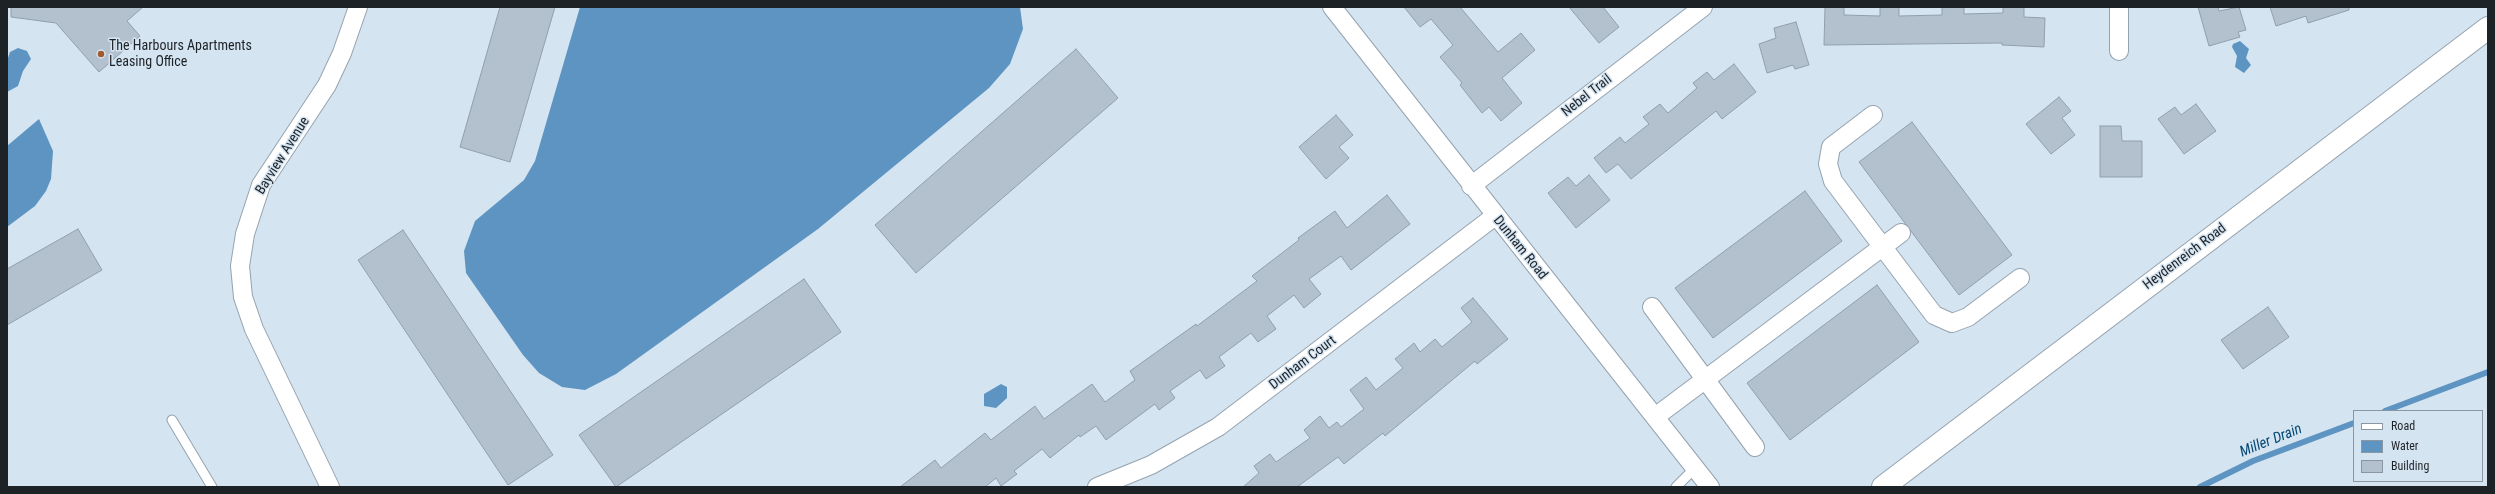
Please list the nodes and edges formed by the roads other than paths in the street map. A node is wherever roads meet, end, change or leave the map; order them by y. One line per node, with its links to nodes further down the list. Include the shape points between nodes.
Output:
1 (358, 7): 21 (street, Bayview Avenue, via 342,53 327,85 261,185 248,224 240,266 243,297 254,329)
2 (1332, 7): 9 (street, Dunham Road)
3 (1703, 7): 5 (street, Nebel Trail)
4 (2119, 7): 7 (street)
5 (1685, 12): 9 (street, Nebel Trail)
6 (2488, 28): 25 (street, Heydenreich Road)
7 (2119, 51)
8 (1873, 115): 12 (street, via 1831,146 1828,164 1834,181)
9 (1471, 186): 10 (street, Dunham Road)
10 (1495, 216): 16 (street, Dunham Road); 22 (street, Dunham Court, via 1218,427 1151,465)
11 (1901, 233): 12 (street)
12 (1883, 246): 13 (street, via 1934,315 1952,323 1968,317); 15 (street)
13 (2020, 278)
14 (1652, 307): 15 (street)
15 (1706, 379): 16 (street); 18 (street)
16 (1655, 417): 19 (street, Dunham Road)
17 (172, 420): 20 (lane)
18 (1756, 447)
19 (1695, 468): 23 (lane); 24 (street, Dunham Road)
20 (212, 487)
21 (330, 487)
22 (1097, 487)
23 (1676, 487)
24 (1710, 487)
25 (1883, 487)

